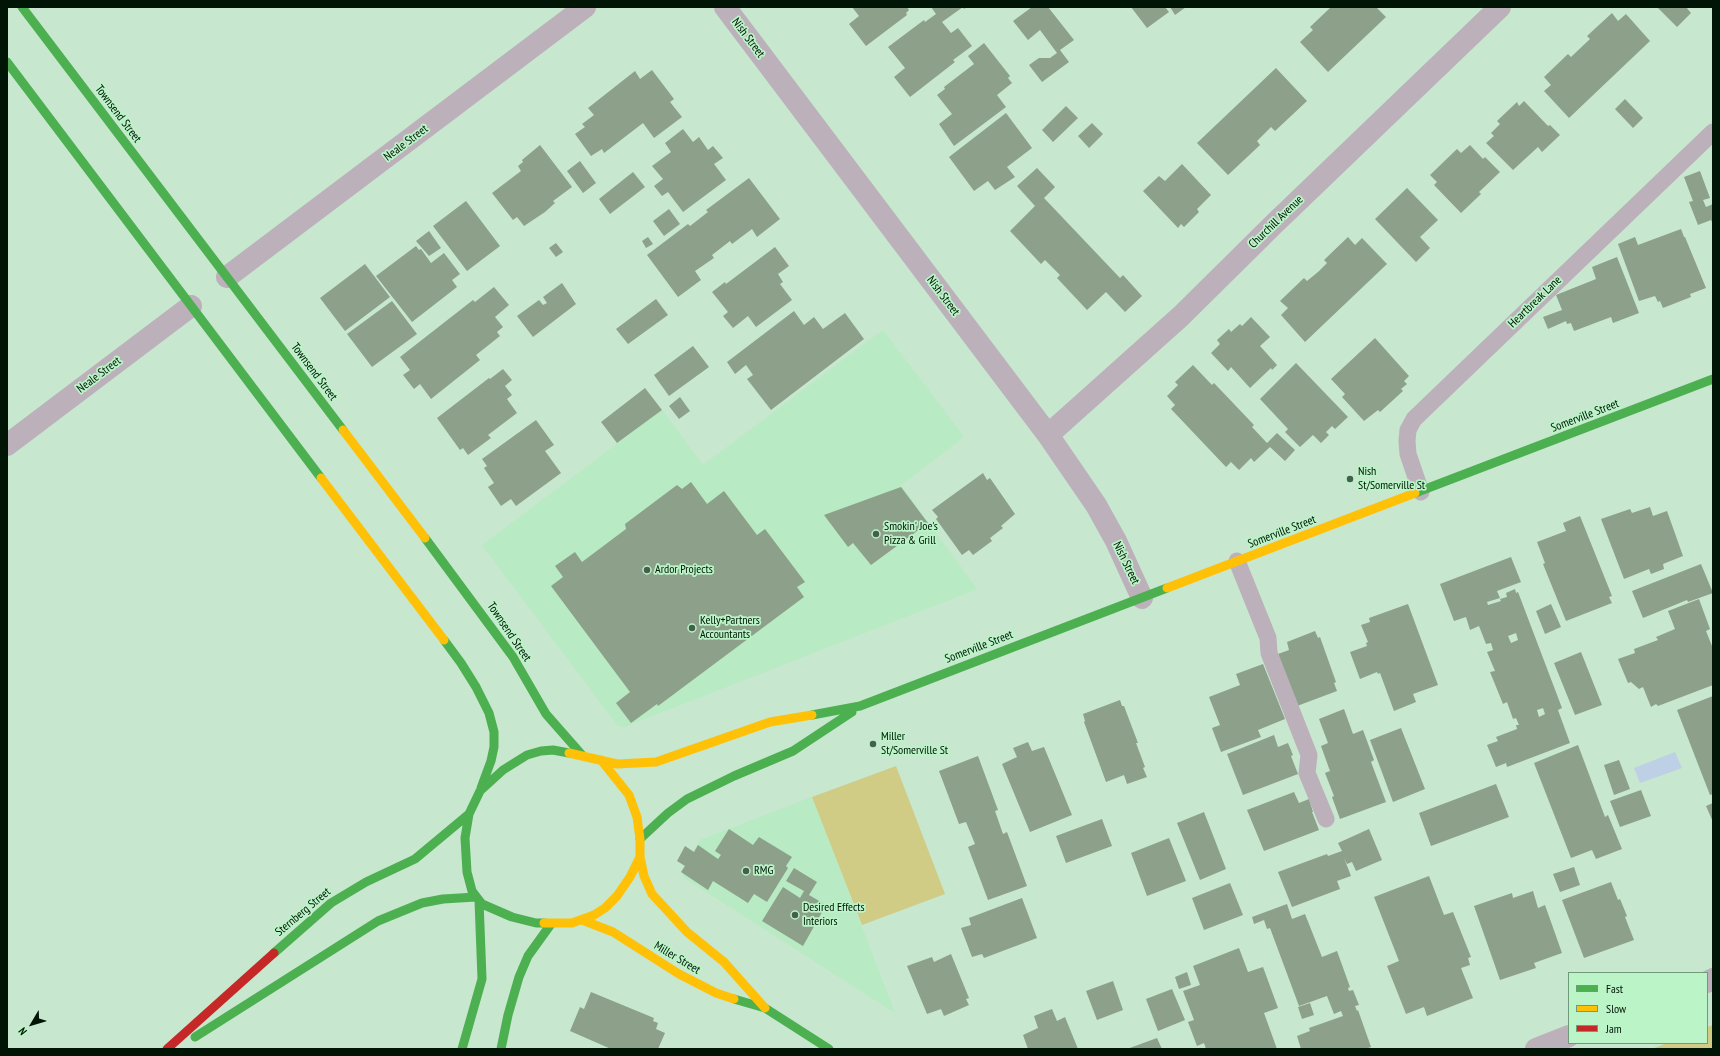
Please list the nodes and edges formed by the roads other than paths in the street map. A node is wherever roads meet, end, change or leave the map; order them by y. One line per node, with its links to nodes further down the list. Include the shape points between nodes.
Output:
1 (22, 7): 7 (main road, Townsend Street)
2 (585, 7): 7 (street, Neale Street)
3 (725, 7): 10 (street, Nish Street)
4 (1500, 7): 10 (street, Churchill Avenue, via 1181,316)
5 (7, 62): 8 (main road)
6 (1713, 132): 12 (lane, Heartbreak Lane, via 1414,419 1406,441)
7 (227, 277): 16 (main road, Townsend Street, via 492,627 513,656 546,714)
8 (191, 306): 11 (street, Neale Street); 18 (main road, via 456,656 476,687 494,732 491,761)
9 (1713, 379): 12 (main road, Somerville Street)
10 (1048, 435): 14 (street, Nish Street, via 1096,505)
11 (7, 445)
12 (1421, 492): 13 (main road, Somerville Street)
13 (1237, 561): 14 (main road, Somerville Street); 20 (lane, via 1268,638 1269,653 1309,755 1307,773)
14 (1142, 598): 15 (main road, Somerville Street)
15 (860, 706): 17 (main road, Somerville Street, via 770,722 656,762 617,764); 21 (main road, Somerville Street, via 793,751 686,799)
16 (582, 755): 17 (main road, Somerville Street); 18 (main road, Somerville Street, via 553,750 527,755 502,770)
17 (601, 760): 21 (main road, via 630,795 637,816)
18 (480, 791): 19 (main road)
19 (469, 814): 23 (main road, via 465,838 466,861 469,883); 28 (main road, Sternberg Street, via 415,859 366,882 332,903)
20 (1326, 820)
21 (640, 840): 22 (main road)
22 (640, 858): 24 (main road, via 617,896 605,908); 26 (main road, Miller Street, via 652,894 687,932 724,962)
23 (478, 899): 25 (main road, via 491,909 512,917); 29 (main road, via 443,899 400,910 378,921); 30 (main road, via 482,979)
24 (582, 920): 25 (main road); 26 (main road, Miller Street, via 613,932 679,974 716,993)
25 (551, 924): 31 (main road, via 528,956 519,977)
26 (765, 1008): 32 (main road, Miller Street)
27 (1568, 1036): 33 (street)
28 (166, 1049)
29 (176, 1049)
30 (462, 1049)
31 (501, 1049)
32 (829, 1049)
33 (1536, 1049)

